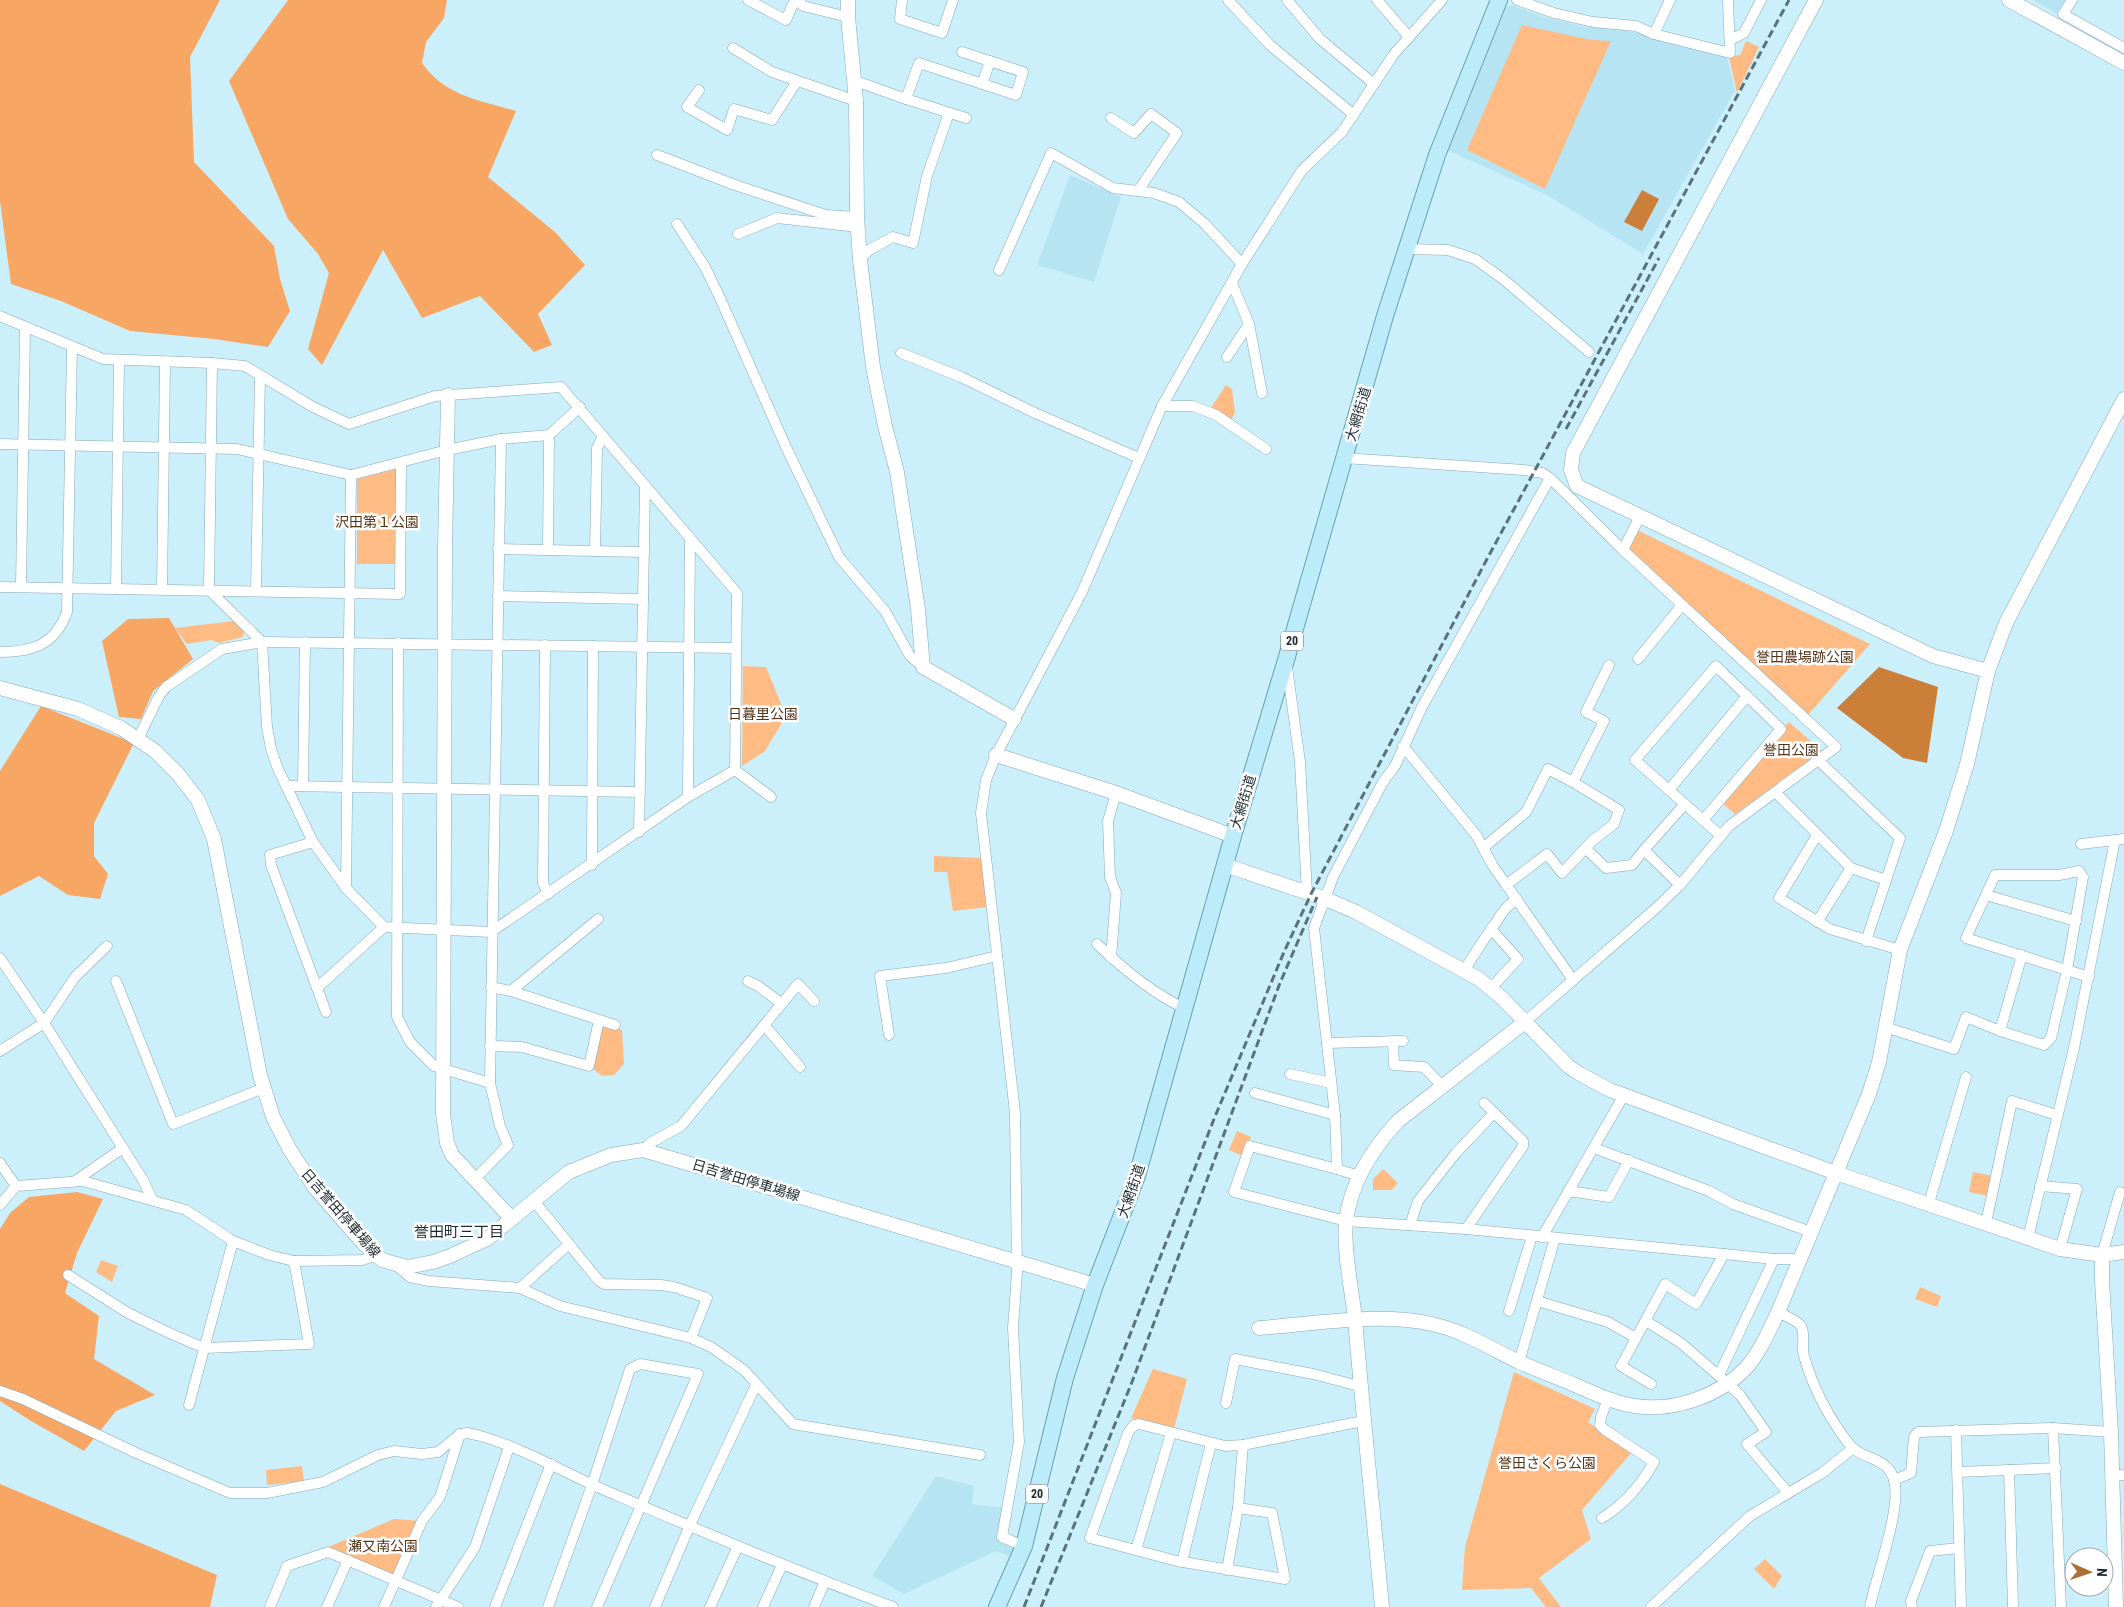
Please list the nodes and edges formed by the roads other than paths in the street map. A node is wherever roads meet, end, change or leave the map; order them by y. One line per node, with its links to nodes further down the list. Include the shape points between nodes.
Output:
1 (748, 0): 2 (street, via 786,20)
2 (798, 0): 18 (street, via 803,6)
3 (848, 0): 18 (street)
4 (902, 0): 5 (street, via 900,19 942,33)
5 (953, 0)
6 (1228, 0): 35 (street, via 1270,45)
7 (1287, 0): 30 (street, via 1320,39)
8 (1377, 0): 20 (street)
9 (1442, 0): 20 (street)
10 (1499, 0): 43 (main road, 大網街道 / 20, via 1437,156)
11 (1517, 0): 19 (street, via 1554,13 1593,22 1636,26)
12 (1670, 0): 19 (street)
13 (1728, 0): 21 (street)
14 (1761, 0): 21 (street, via 1744,33)
15 (1816, 0): 82 (street, via 1573,453 1571,470 1577,486)
16 (2009, 0): 26 (street)
17 (2072, 0): 23 (street, via 2062,14)
18 (848, 17): 27 (street)
19 (1654, 34): 21 (street, via 1730,53)
20 (1409, 37): 30 (street)
21 (1730, 40)
22 (733, 48): 28 (street, via 772,72)
23 (2124, 48)
24 (962, 52): 25 (street)
25 (990, 61): 29 (street); 29 (street, via 1023,72 1016,95)
26 (2124, 63)
27 (853, 80): 32 (street); 33 (street)
28 (797, 81): 31 (street, via 772,120 734,109 727,130 687,107); 33 (street)
29 (982, 84): 32 (street, via 918,63)
30 (1374, 84): 35 (street)
31 (700, 90)
32 (906, 99): 34 (street)
33 (856, 101): 40 (street)
34 (949, 113): 36 (street); 44 (street, via 927,176 913,243 893,237 869,250)
35 (1354, 115): 45 (street, via 1342,132 1302,170)
36 (966, 118)
37 (1111, 118): 39 (street, via 1134,134 1151,114 1177,133)
38 (657, 155): 40 (street, via 735,185)
39 (1138, 191): 45 (street, via 1164,196 1188,208); 46 (street, via 1113,188 1051,153)
40 (858, 222): 42 (street, via 778,218); 44 (street)
41 (677, 224): 115 (street, via 705,267 720,298 838,557 885,612 910,656)
42 (738, 234)
43 (1406, 249): 52 (street, via 1448,250 1475,259); 77 (main road, 大網街道 / 20)
44 (860, 260): 115 (street, via 873,367 898,472)
45 (1242, 264): 47 (street)
46 (999, 270)
47 (1232, 283): 49 (street); 62 (street)
48 (0, 316): 50 (street)
49 (1249, 324): 54 (street); 59 (street)
50 (25, 327): 51 (street); 68 (street)
51 (72, 347): 55 (street, via 103,359); 69 (street)
52 (1589, 352)
53 (902, 353): 76 (street)
54 (1227, 357)
55 (119, 360): 56 (street); 70 (street)
56 (165, 362): 57 (street); 71 (street)
57 (212, 363): 58 (street, via 245,366); 72 (street)
58 (260, 376): 60 (street, via 349,424 435,396); 75 (street)
59 (1262, 393)
60 (448, 395): 63 (street, via 561,387); 74 (street)
61 (2124, 400): 116 (street, via 2006,623)
62 (1162, 406): 73 (street, via 1193,406 1216,415); 76 (street)
63 (580, 407): 64 (street); 65 (street)
64 (549, 435): 66 (street); 85 (street)
65 (603, 436): 81 (street); 87 (street, via 598,448)
66 (500, 440): 74 (street); 84 (street)
67 (0, 444): 68 (street)
68 (23, 445): 69 (street); 90 (street)
69 (70, 445): 70 (street); 91 (street)
70 (118, 446): 71 (street); 93 (street)
71 (164, 446): 72 (street); 92 (street)
72 (211, 447): 75 (street); 94 (street)
73 (1266, 449)
74 (447, 450): 78 (street); 104 (street)
75 (258, 454): 79 (street); 95 (street)
76 (1139, 458): 119 (street, via 1082,592)
77 (1344, 458): 80 (street, via 1524,470); 112 (main road, 大網街道 / 20)
78 (401, 463): 79 (street); 96 (street, via 400,594)
79 (351, 475): 96 (street)
80 (1550, 478): 86 (street); 121 (street)
81 (645, 485): 83 (street); 88 (street)
82 (1640, 516): 86 (street); 116 (street, via 1933,656)
83 (690, 538): 109 (street); 110 (street, via 737,593)
84 (498, 549): 85 (street); 97 (street)
85 (548, 550): 87 (street)
86 (1623, 550): 99 (street)
87 (595, 551): 88 (street)
88 (644, 552): 98 (street)
89 (0, 587): 90 (street)
90 (21, 587): 91 (street)
91 (67, 588): 93 (street); 111 (street, via 64,621 41,646 22,652)
92 (162, 588): 93 (street); 94 (street)
93 (116, 589)
94 (209, 590): 95 (street); 100 (street)
95 (256, 590): 96 (street)
96 (350, 593): 102 (street)
97 (498, 596): 98 (street); 105 (street)
98 (643, 599): 108 (street)
99 (1682, 604): 113 (street); 123 (street, via 1836,747)
100 (262, 642): 101 (street); 120 (street, via 222,649 166,687); 126 (street, via 267,727 271,748)
101 (306, 642): 102 (street); 127 (street)
102 (350, 643): 103 (street); 128 (street)
103 (398, 643): 104 (street); 129 (street)
104 (445, 644): 105 (street); 130 (street)
105 (497, 645): 106 (street); 131 (street)
106 (545, 645): 107 (street); 132 (street)
107 (593, 646): 108 (street); 134 (street)
108 (642, 647): 109 (street); 135 (street)
109 (689, 647): 110 (street); 139 (street)
110 (736, 648): 124 (street)
111 (0, 652)
112 (1286, 660): 144 (main road, 大網街道 / 20); 159 (street, via 1300,762)
113 (1638, 660)
114 (1609, 665): 125 (street, via 1586,712 1604,721)
115 (923, 667): 119 (street)
116 (1988, 670): 175 (street, via 1964,774 1946,831)
117 (0, 688): 120 (street, 日吉誉田停車場線, via 78,709)
118 (1747, 696): 133 (street); 133 (street, via 1716,666 1635,760); 141 (street, via 1781,729)
119 (1014, 720): 122 (street)
120 (138, 739): 212 (street, 日吉誉田停車場線, via 178,774 198,800 209,824)
121 (1403, 746): 149 (street, via 1476,835); 162 (street, via 1333,877)
122 (996, 755): 136 (street); 177 (street, via 986,780 981,813)
123 (1819, 761): 137 (street); 155 (street, via 1900,838)
124 (735, 770): 138 (street); 139 (street)
125 (1573, 782): 149 (street, via 1548,769 1526,812); 150 (street, via 1619,810 1614,824)
126 (287, 786): 127 (street); 147 (street)
127 (304, 786): 128 (street)
128 (348, 786): 129 (street); 158 (street)
129 (398, 787): 130 (street); 168 (street)
130 (444, 788): 131 (street); 169 (street)
131 (494, 789): 132 (street); 171 (street)
132 (544, 790): 134 (street); 160 (street, via 543,883)
133 (1669, 790): 140 (street)
134 (592, 791): 135 (street); 152 (street)
135 (640, 792): 142 (street)
136 (1116, 793): 144 (street); 179 (street, via 1108,822 1110,877 1116,893)
137 (1776, 794): 143 (street); 145 (street)
138 (771, 797)
139 (688, 798): 142 (street)
140 (1684, 805): 141 (street); 151 (street)
141 (1703, 820): 145 (street)
142 (639, 832): 152 (street)
143 (1817, 835): 154 (street); 166 (street, via 1779,898)
144 (1233, 836): 153 (main road, 大網街道 / 20)
145 (1721, 836): 157 (street)
146 (2119, 839): 148 (street); 182 (street, via 2111,851)
147 (313, 842): 158 (street); 187 (street, via 270,855)
148 (2081, 844)
149 (1483, 848): 156 (street)
150 (1585, 848): 151 (street, via 1606,868 1632,865); 156 (street, via 1562,873 1547,854)
151 (1644, 850): 157 (street)
152 (592, 864): 160 (street)
153 (1225, 865): 159 (street); 192 (main road, 大網街道 / 20)
154 (1851, 868): 155 (street); 166 (street)
155 (1886, 880): 172 (street)
156 (1506, 885): 163 (street)
157 (1680, 885): 183 (street)
158 (346, 888): 167 (street)
159 (1307, 893): 162 (street)
160 (548, 894): 171 (street)
161 (1986, 895): 165 (street); 165 (street, via 1995,875 2059,875 2079,871 2083,877); 176 (street, via 1966,938)
162 (1326, 899): 181 (street); 202 (street, via 1314,928 1314,938)
163 (1517, 899): 170 (street, via 1505,907); 183 (street)
164 (598, 919): 189 (street)
165 (2076, 921): 180 (street)
166 (1817, 922): 172 (street)
167 (384, 928): 168 (street); 187 (street)
168 (396, 929): 169 (street); 206 (street, via 397,1016 410,1042 434,1066)
169 (444, 929): 171 (street); 206 (street)
170 (1492, 929): 181 (street); 188 (street, via 1518,959)
171 (491, 932): 186 (street)
172 (1866, 941): 175 (street)
173 (1097, 944): 179 (street)
174 (107, 946): 196 (street, via 76,977)
175 (1900, 950): 199 (street)
176 (2022, 955): 180 (street); 200 (street)
177 (997, 956): 201 (street, via 946,968 880,976); 255 (street, via 1015,1113)
178 (0, 958): 196 (street)
179 (1111, 958): 192 (street)
180 (2067, 970): 182 (street); 200 (street, via 2051,1038 2044,1046)
181 (1464, 971): 188 (street)
182 (2089, 976): 218 (street)
183 (1574, 980): 195 (street)
184 (116, 981): 212 (street, via 173,1124)
185 (748, 981): 191 (street)
186 (491, 987): 189 (street); 203 (street)
187 (317, 988): 193 (street)
188 (1490, 988): 195 (street)
189 (511, 991): 194 (street)
190 (814, 1001): 191 (street, via 798,984)
191 (781, 1003): 198 (street)
192 (1184, 1008): 259 (main road, 大網街道 / 20, via 1137,1176)
193 (326, 1012)
194 (599, 1020): 197 (street); 203 (street, via 589,1066 522,1047)
195 (1526, 1022): 211 (street); 214 (street, via 1568,1066)
196 (44, 1023): 204 (street); 219 (street)
197 (615, 1025)
198 (764, 1025): 205 (street); 221 (street, via 681,1126)
199 (1885, 1027): 200 (street, via 1954,1050 1966,1017); 225 (street, via 1869,1094)
200 (2000, 1031)
201 (889, 1035)
202 (1328, 1043): 210 (street); 211 (street, via 1398,1041 1394,1066 1424,1067)
203 (490, 1046): 209 (street)
204 (0, 1051)
205 (800, 1067)
206 (442, 1068): 209 (street); 227 (street, via 447,1144 452,1155)
207 (1290, 1074): 210 (street)
208 (1966, 1077): 235 (street)
209 (490, 1083): 227 (street, via 508,1145)
210 (1331, 1083): 217 (street)
211 (1442, 1086): 226 (street, via 1384,1136)
212 (264, 1088): 252 (street, 日吉誉田停車場線, via 282,1136 302,1170)
213 (1255, 1093): 217 (street)
214 (1624, 1095): 220 (street); 225 (street)
215 (1484, 1102): 216 (street)
216 (1494, 1113): 240 (street, via 1456,1153 1418,1201); 241 (street, via 1523,1141 1523,1146)
217 (1335, 1114): 224 (street)
218 (2057, 1116): 230 (street); 239 (street, via 2012,1101)
219 (123, 1148): 228 (street); 233 (street)
220 (1594, 1148): 222 (street); 231 (street)
221 (643, 1150): 234 (street, 日吉誉田停車場線, via 611,1155 579,1167); 255 (street, 日吉誉田停車場線)
222 (1629, 1160): 231 (street, via 1609,1197); 242 (street, via 1709,1191 1733,1204)
223 (0, 1164): 229 (street)
224 (1337, 1169): 226 (street); 238 (street, via 1250,1146 1234,1192)
225 (1836, 1173): 235 (street); 242 (street)
226 (1359, 1176): 238 (street)
227 (474, 1179): 237 (street)
228 (74, 1181): 229 (street); 233 (street, via 83,1180)
229 (16, 1186): 236 (street)
230 (2040, 1186): 245 (street); 248 (street, via 2078,1188)
231 (1568, 1191): 243 (street)
232 (2120, 1192): 251 (street)
233 (152, 1199): 246 (street, via 186,1210)
234 (534, 1201): 237 (street, 日吉誉田停車場線); 247 (street)
235 (1929, 1203): 239 (street)
236 (0, 1205)
237 (512, 1219): 257 (street, 日吉誉田停車場線, via 487,1238 450,1256 419,1265)
238 (1346, 1221): 240 (street); 264 (street)
239 (1986, 1223): 245 (street)
240 (1410, 1225): 241 (street)
241 (1466, 1229): 243 (street)
242 (1811, 1232): 254 (street)
243 (1537, 1236): 244 (street); 262 (street)
244 (1555, 1238): 250 (street); 261 (street)
245 (2028, 1238): 248 (street)
246 (233, 1241): 256 (street); 269 (street)
247 (569, 1244): 260 (street); 267 (street, via 604,1284 661,1285 707,1298)
248 (2060, 1249): 251 (street)
249 (2124, 1252): 251 (street)
250 (1724, 1254): 253 (street); 265 (street, via 1696,1304 1665,1284)
251 (2102, 1255): 282 (street)
252 (375, 1256): 256 (street, via 362,1260); 257 (street, 日吉誉田停車場線)
253 (1774, 1259): 254 (street); 271 (street)
254 (1800, 1259): 263 (street)
255 (1016, 1260): 259 (street, 日吉誉田停車場線); 303 (street, via 1013,1328 1019,1442 1002,1536)
256 (294, 1261): 269 (street, via 309,1344)
257 (397, 1265): 260 (street, via 410,1277 429,1281)
258 (68, 1275): 269 (street, via 128,1313)
259 (1095, 1285): 303 (main road, 大網街道 / 20, via 1065,1378)
260 (520, 1288): 267 (street, via 560,1306)
261 (1537, 1301): 268 (street, via 1608,1322); 270 (street)
262 (1509, 1312)
263 (1778, 1312): 271 (street, via 1746,1368); 288 (street, via 1800,1324 1803,1353 1810,1374 1833,1424)
264 (1355, 1320): 266 (street); 270 (street, via 1431,1324 1477,1340); 274 (street)
265 (1646, 1321): 268 (street); 271 (street, via 1681,1343)
266 (1259, 1328)
267 (691, 1338): 273 (street, via 744,1370)
268 (1636, 1338): 272 (street, via 1621,1366)
269 (204, 1348): 278 (street)
270 (1519, 1362): 276 (street)
271 (1723, 1379): 276 (street, via 1712,1393 1675,1406 1634,1406); 297 (street, via 1740,1395 1766,1432 1747,1444)
272 (1651, 1384)
273 (756, 1385): 289 (street, via 793,1424); 301 (street)
274 (1359, 1386): 277 (street, via 1236,1359); 279 (street)
275 (0, 1391): 284 (street, via 230,1493 267,1493 323,1482 378,1455 394,1451 438,1452)
276 (1608, 1399): 300 (street, via 1600,1425 1654,1462 1632,1494)
277 (1226, 1403)
278 (189, 1405)
279 (1363, 1421): 286 (street); 327 (street)
280 (2053, 1428): 281 (street); 282 (street); 291 (street)
281 (1956, 1430): 293 (street); 295 (street, via 1916,1433 1911,1472)
282 (2111, 1432): 294 (street)
283 (1171, 1433): 285 (street); 305 (street); 305 (street, via 1134,1425 1128,1433 1090,1538)
284 (460, 1434): 287 (street, via 478,1435); 310 (street, via 440,1497 422,1521)
285 (1211, 1443): 286 (street); 307 (street)
286 (1243, 1445): 299 (street)
287 (509, 1447): 290 (street); 312 (street, via 475,1546)
288 (1852, 1449): 295 (street, via 1886,1465); 297 (street)
289 (980, 1455)
290 (551, 1464): 296 (street); 318 (street)
291 (2056, 1468): 292 (street); 333 (street)
292 (2009, 1470): 293 (street); 332 (street)
293 (1958, 1472): 304 (street)
294 (2118, 1476): 334 (street)
295 (1894, 1480): 329 (street, via 1892,1520)
296 (592, 1485): 298 (street); 298 (street, via 630,1369 640,1364 698,1374); 319 (street)
297 (1788, 1493): 328 (street, via 1750,1516)
298 (642, 1506): 301 (street); 320 (street)
299 (1238, 1508): 309 (street); 309 (street, via 1272,1513 1285,1579)
300 (1602, 1518)
301 (690, 1525): 302 (street); 321 (street)
302 (738, 1546): 308 (street); 322 (street)
303 (1024, 1546): 326 (main road, 大網街道 / 20)
304 (1959, 1548): 330 (street, via 1930,1551 1911,1601); 331 (street)
305 (1136, 1550): 307 (street)
306 (348, 1560): 310 (street); 314 (street, via 328,1552 287,1566); 315 (street)
307 (1182, 1562): 309 (street)
308 (782, 1565): 311 (street); 323 (street)
309 (1227, 1570)
310 (395, 1580): 312 (street); 316 (street)
311 (825, 1581): 313 (street); 324 (street)
312 (438, 1603): 317 (street)
313 (870, 1603): 325 (street)
314 (270, 1607)
315 (327, 1607)
316 (384, 1607)
317 (458, 1607)
318 (495, 1607)
319 (548, 1607)
320 (597, 1607)
321 (655, 1607)
322 (710, 1607)
323 (763, 1607)
324 (814, 1607)
325 (893, 1607)
326 (997, 1607)
327 (1382, 1607)
328 (1651, 1607)
329 (1870, 1607)
330 (1912, 1607)
331 (1962, 1607)
332 (2013, 1607)
333 (2061, 1607)
334 (2116, 1607)

